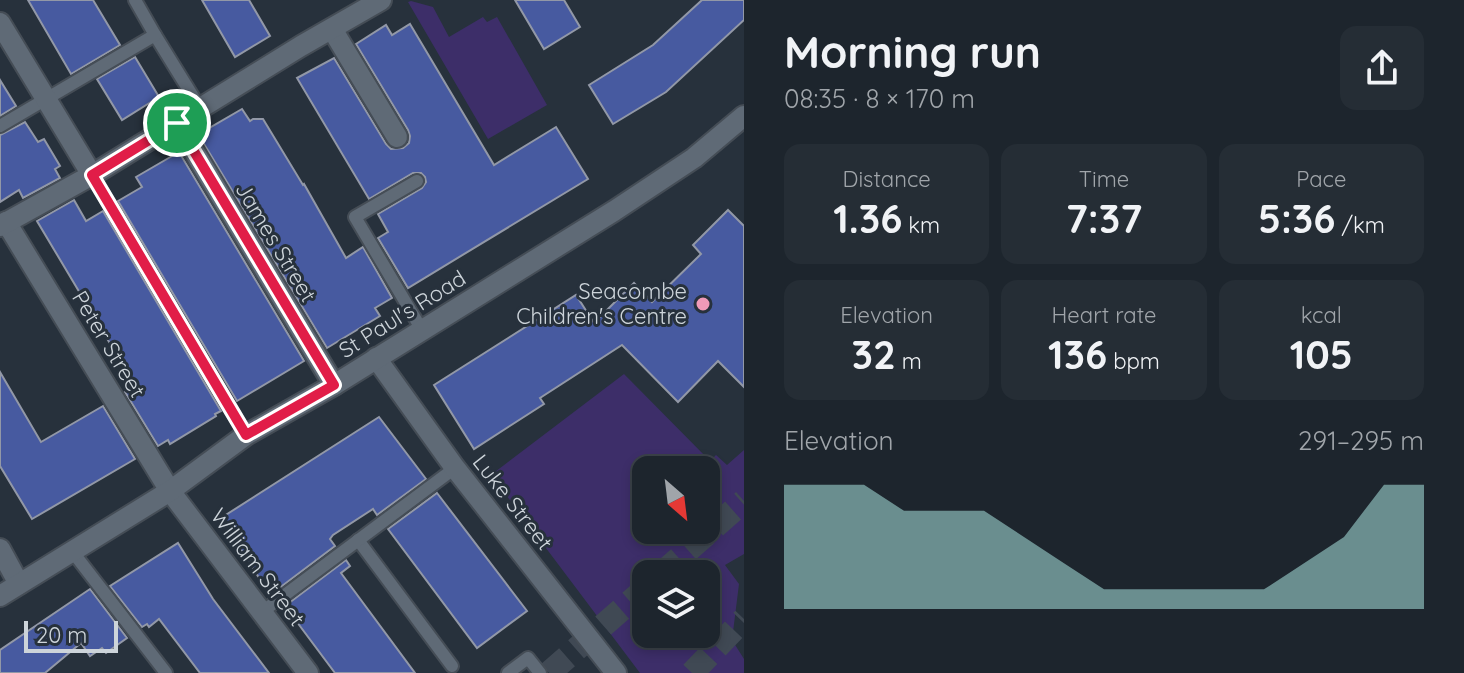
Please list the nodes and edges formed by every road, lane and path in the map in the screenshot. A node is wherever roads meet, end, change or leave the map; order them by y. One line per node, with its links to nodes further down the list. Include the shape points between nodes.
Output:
1 (135, 0): 5 (lane)
2 (381, 0): 4 (street)
3 (0, 23): 6 (street)
4 (332, 29): 7 (street); 11 (street)
5 (155, 35): 6 (lane); 7 (lane)
6 (47, 99): 10 (lane); 12 (street)
7 (200, 108): 9 (street)
8 (744, 116): 15 (street, St Paul's Road, via 694,158)
9 (177, 123): 12 (street); 17 (street, James Street)
10 (0, 126)
11 (397, 137)
12 (92, 175): 14 (street); 18 (lane)
13 (417, 181): 15 (lane, via 355,217)
14 (3, 224): 20 (street, Peter Street)
15 (422, 330): 16 (street, St Paul's Road)
16 (376, 358): 17 (street, St Paul's Road); 19 (street, Luke Street)
17 (334, 385): 18 (street, St Paul's Road)
18 (246, 435): 20 (street, St Paul's Road)
19 (455, 468): 21 (lane); 32 (street, Luke Street)
20 (170, 491): 23 (street, St Paul's Road); 26 (street, William Street)
21 (358, 540): 26 (lane); 27 (lane)
22 (0, 549): 24 (street)
23 (72, 551): 24 (street, St Paul's Road); 28 (lane)
24 (19, 584): 25 (street, St Paul's Road)
25 (0, 596)
26 (262, 612): 29 (street, William Street)
27 (452, 666)
28 (166, 673)
29 (308, 673)
30 (508, 673): 31 (lane, via 528,658)
31 (540, 673)
32 (616, 673)

